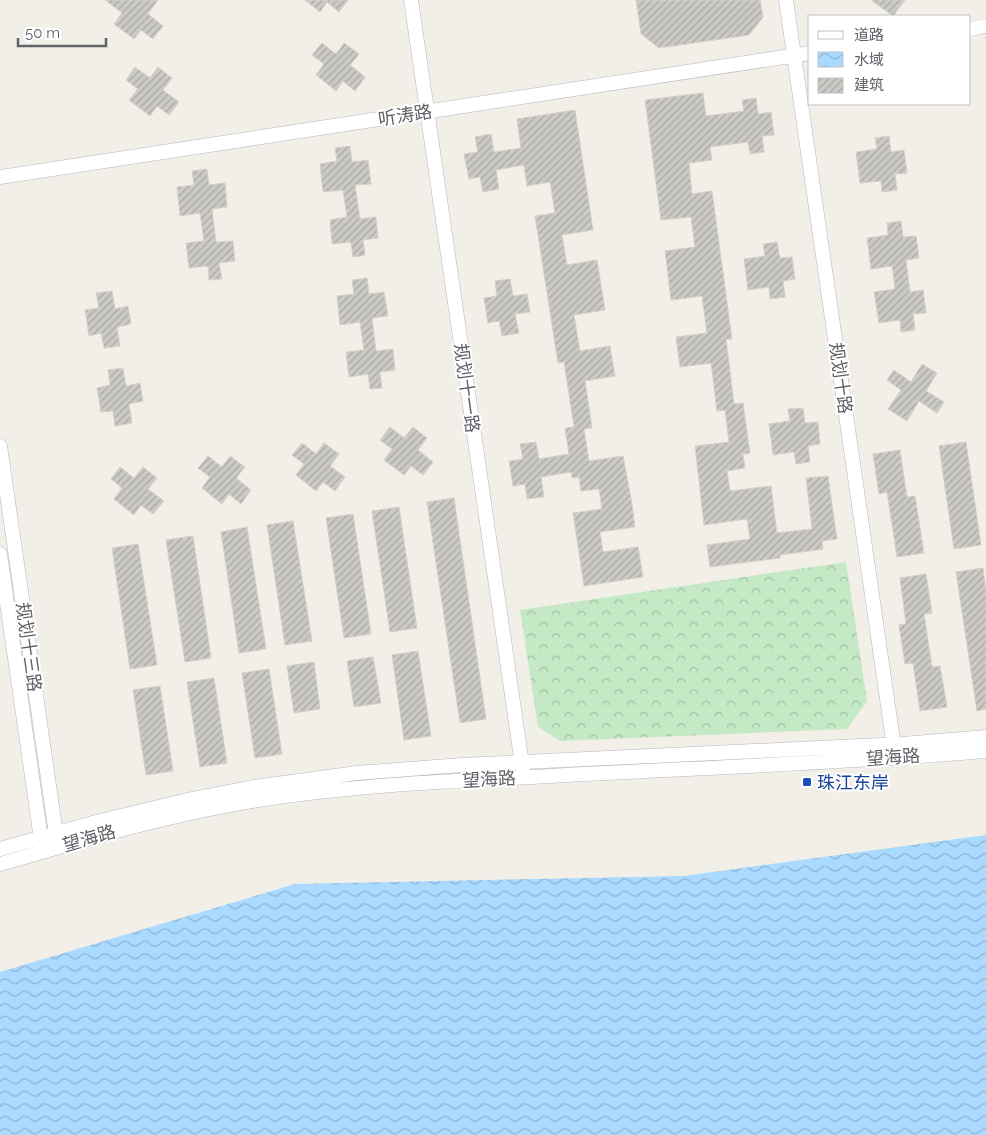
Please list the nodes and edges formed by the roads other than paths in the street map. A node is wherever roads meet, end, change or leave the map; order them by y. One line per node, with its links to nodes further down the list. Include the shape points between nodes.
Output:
1 (411, 0): 7 (street, 规划十一路)
2 (786, 0): 6 (street, 规划十路)
3 (986, 26): 4 (street)
4 (971, 29)
5 (808, 53): 6 (street, 听涛路)
6 (794, 56): 7 (street, 听涛路); 12 (street, 规划十路)
7 (426, 112): 8 (street, 听涛路); 14 (street, 规划十一路)
8 (0, 177)
9 (0, 446): 16 (street, 规划十三路)
10 (0, 554): 17 (street, 规划十三路)
11 (986, 736): 12 (street, 望海路)
12 (894, 751): 13 (street, 望海路); 14 (street, 望海路); 15 (street, 望海路)
13 (986, 751)
14 (521, 762): 15 (street, 规划十一路); 16 (street, 望海路, via 357,773 265,786 184,801)
15 (523, 777): 18 (street, 望海路, via 358,787 250,801 147,822)
16 (56, 833): 17 (street, 望海路); 18 (street, 规划十三路)
17 (41, 837): 19 (street, 望海路); 20 (street, 规划十三路)
18 (58, 847): 20 (street, 望海路)
19 (0, 849)
20 (43, 852): 21 (street, 望海路)
21 (0, 864)

